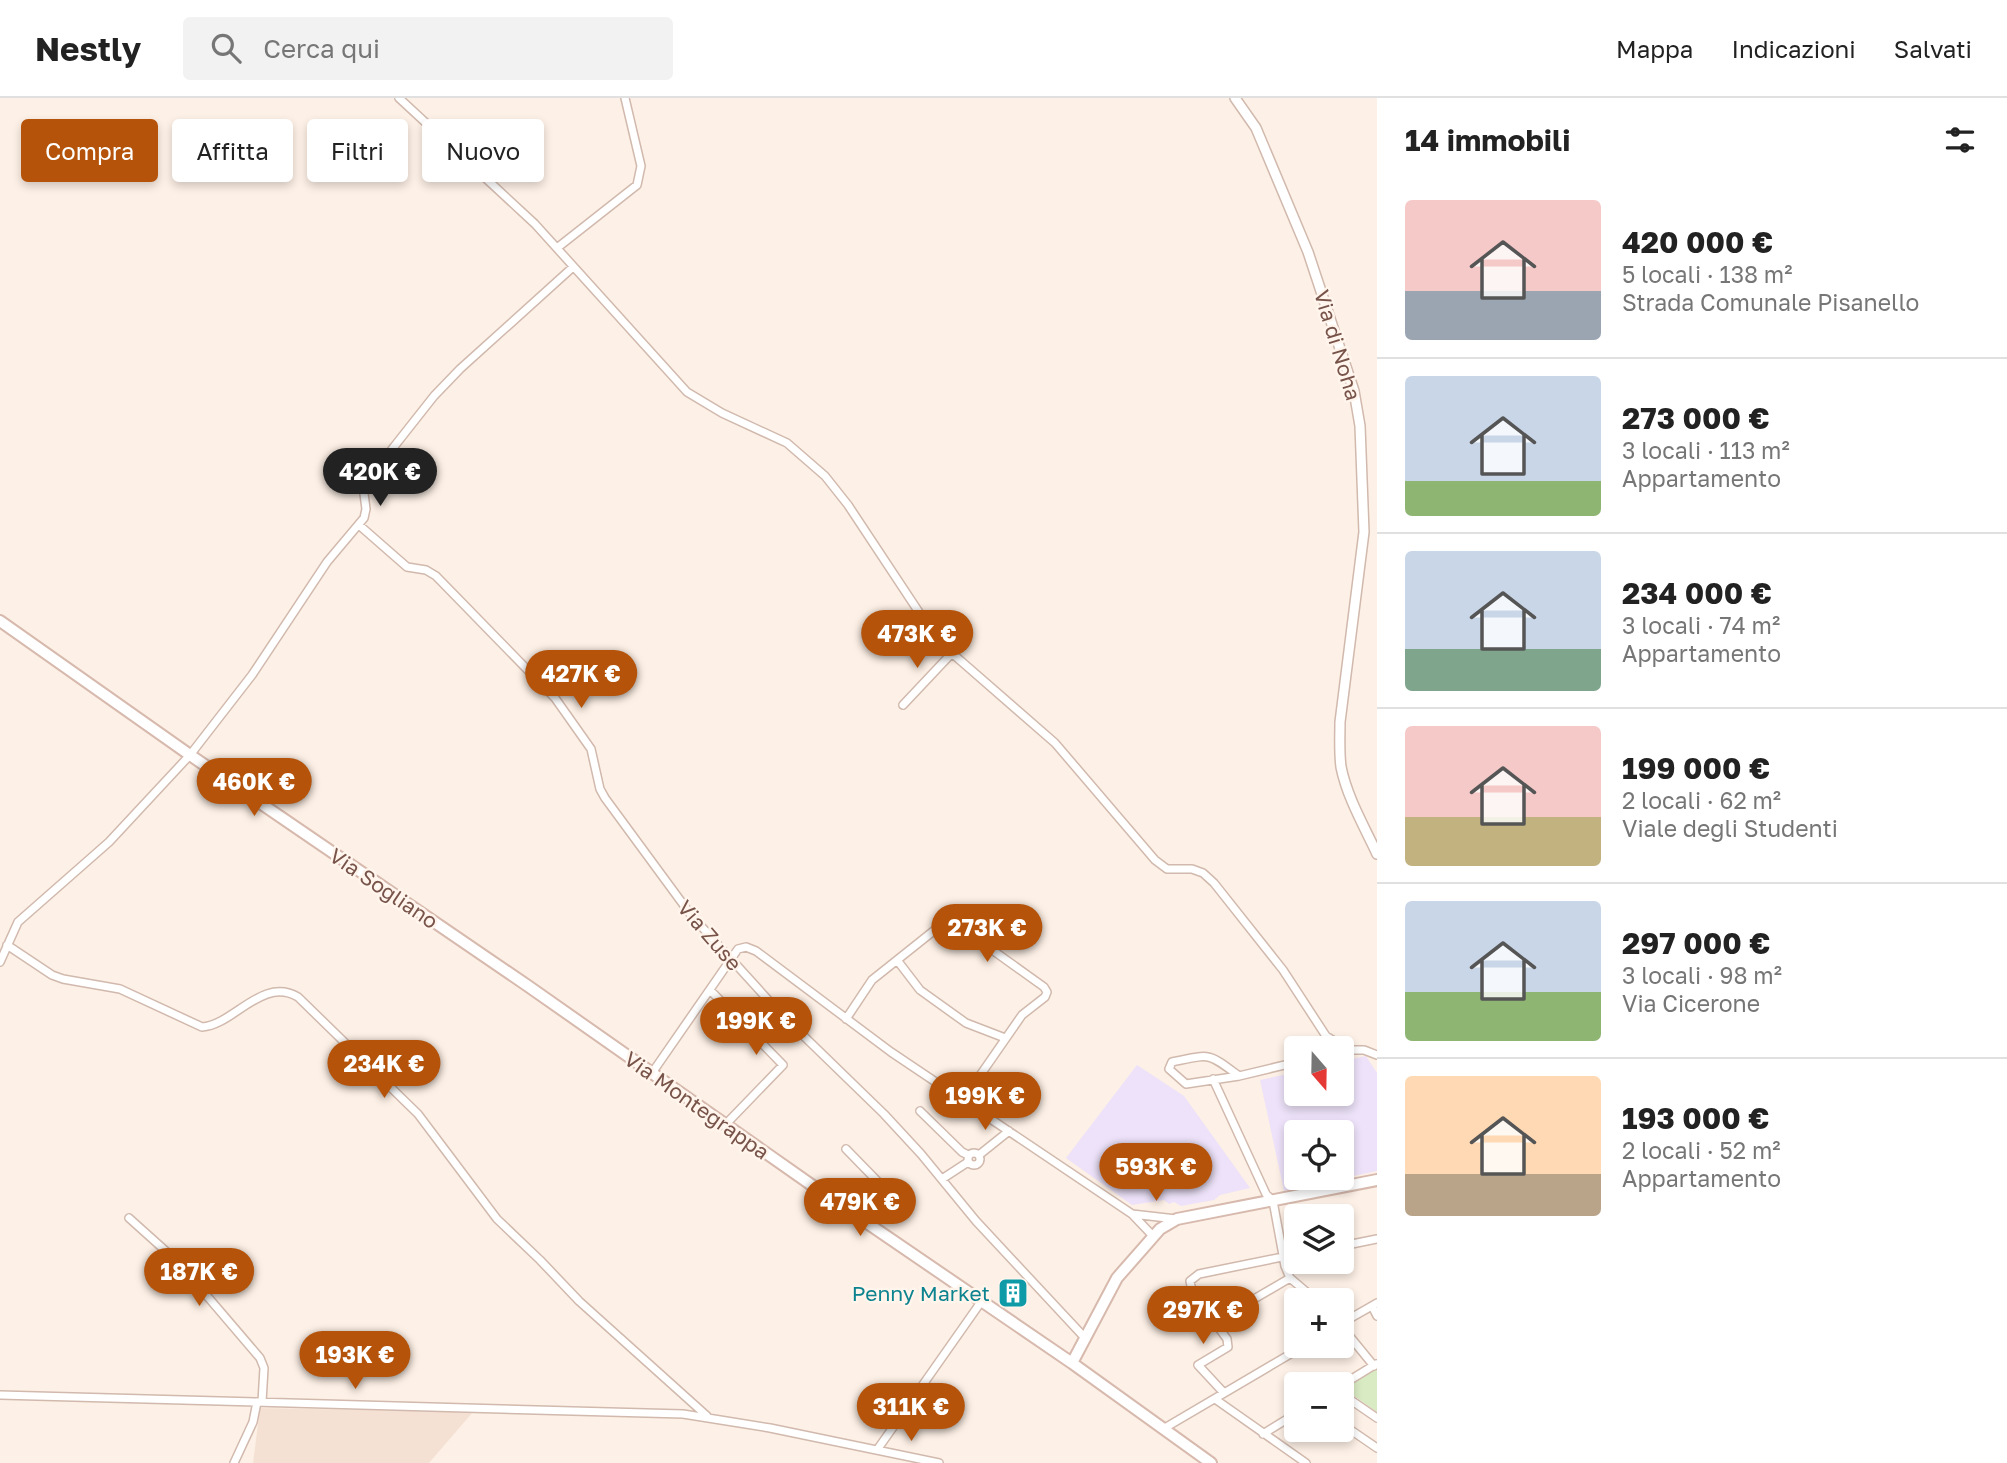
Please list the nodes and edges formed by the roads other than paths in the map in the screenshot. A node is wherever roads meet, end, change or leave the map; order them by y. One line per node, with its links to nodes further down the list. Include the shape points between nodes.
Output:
1 (399, 98): 4 (street, via 518,206)
2 (625, 98): 4 (street, via 641,166 637,185)
3 (1235, 98): 11 (street, Via di Noha, via 1256,128 1308,252 1354,391 1361,436 1364,531 1339,746 1348,790)
4 (556, 248): 5 (street)
5 (573, 267): 6 (street, via 434,396 363,486 366,509); 8 (street, via 687,392 787,443 825,476 930,632)
6 (359, 525): 10 (street, via 327,562 253,675); 13 (street, Via Zuse, via 407,567 436,576 555,698 591,749 604,798 691,915)
7 (0, 621): 10 (main road, Via Sogliano)
8 (952, 653): 9 (street); 19 (street, via 1055,743 1154,860 1167,869 1197,870 1214,883)
9 (903, 705)
10 (190, 755): 12 (street, via 109,842 18,922); 16 (main road, Via Sogliano)
11 (1377, 854)
12 (7, 945): 15 (street); 62 (street, via 52,975 120,989 202,1027 214,1027 239,1008 278,991 298,997 418,1114 497,1219 579,1301)
13 (731, 959): 17 (street); 18 (street, via 738,949 756,951); 33 (street, Via Zuse, via 884,1114)
14 (897, 960): 18 (street, via 872,979); 20 (street, via 920,989 966,1023); 20 (street, via 941,925 956,924 1044,987 1045,997 1022,1014)
15 (0, 962)
16 (528, 986): 24 (main road, Via Montegrappa)
17 (710, 990): 24 (street); 29 (street, via 783,1065)
18 (846, 1019): 27 (street)
19 (1328, 1036)
20 (1005, 1038): 27 (street)
21 (1354, 1050): 22 (street)
22 (1377, 1055)
23 (1284, 1065): 25 (street)
24 (652, 1073): 29 (main road, Via Montegrappa)
25 (1239, 1076): 26 (street); 26 (street, via 1205,1055 1172,1062 1169,1069 1185,1084)
26 (1213, 1079): 35 (street)
27 (963, 1100): 30 (street)
28 (920, 1111): 32 (street)
29 (726, 1125): 37 (main road, Via Montegrappa)
30 (1009, 1131): 32 (street, via 979,1155 972,1153); 36 (street)
31 (846, 1149): 37 (street, via 886,1191)
32 (968, 1158): 33 (street)
33 (942, 1180): 51 (street, Via Zuse)
34 (1377, 1180): 35 (main road)
35 (1273, 1201): 39 (main road); 43 (street)
36 (1132, 1214): 39 (street); 40 (street)
37 (859, 1217): 46 (main road, Via Montegrappa)
38 (130, 1218): 60 (street, via 178,1262 260,1358 264,1368)
39 (1177, 1219): 40 (main road)
40 (1153, 1236): 51 (main road, via 1117,1278)
41 (1377, 1239): 42 (street)
42 (1354, 1244)
43 (1283, 1257): 44 (street); 50 (street, via 1199,1274 1190,1281)
44 (1290, 1278): 45 (street); 50 (street)
45 (1302, 1288)
46 (981, 1302): 54 (main road, Via Montegrappa); 69 (street)
47 (1374, 1304): 48 (street); 49 (street)
48 (1377, 1316)
49 (1354, 1317)
50 (1213, 1323): 57 (street, via 1228,1347 1198,1365)
51 (1086, 1339): 54 (main road)
52 (1354, 1340): 55 (street)
53 (1284, 1358): 57 (street)
54 (1072, 1363): 65 (main road, Via Montegrappa)
55 (1375, 1365): 56 (street)
56 (1354, 1378)
57 (1224, 1393): 59 (street)
58 (0, 1395): 60 (street)
59 (1215, 1399): 65 (street); 67 (street)
60 (260, 1402): 62 (street); 70 (street)
61 (1354, 1402): 63 (street)
62 (707, 1416): 69 (street)
63 (1377, 1418)
64 (1284, 1421): 67 (street)
65 (1163, 1429): 72 (main road, Via Montegrappa)
66 (1354, 1432): 68 (street)
67 (1263, 1434): 73 (street)
68 (1377, 1448)
69 (877, 1450): 71 (street)
70 (233, 1463)
71 (939, 1463)
72 (1211, 1463)
73 (1306, 1463)

